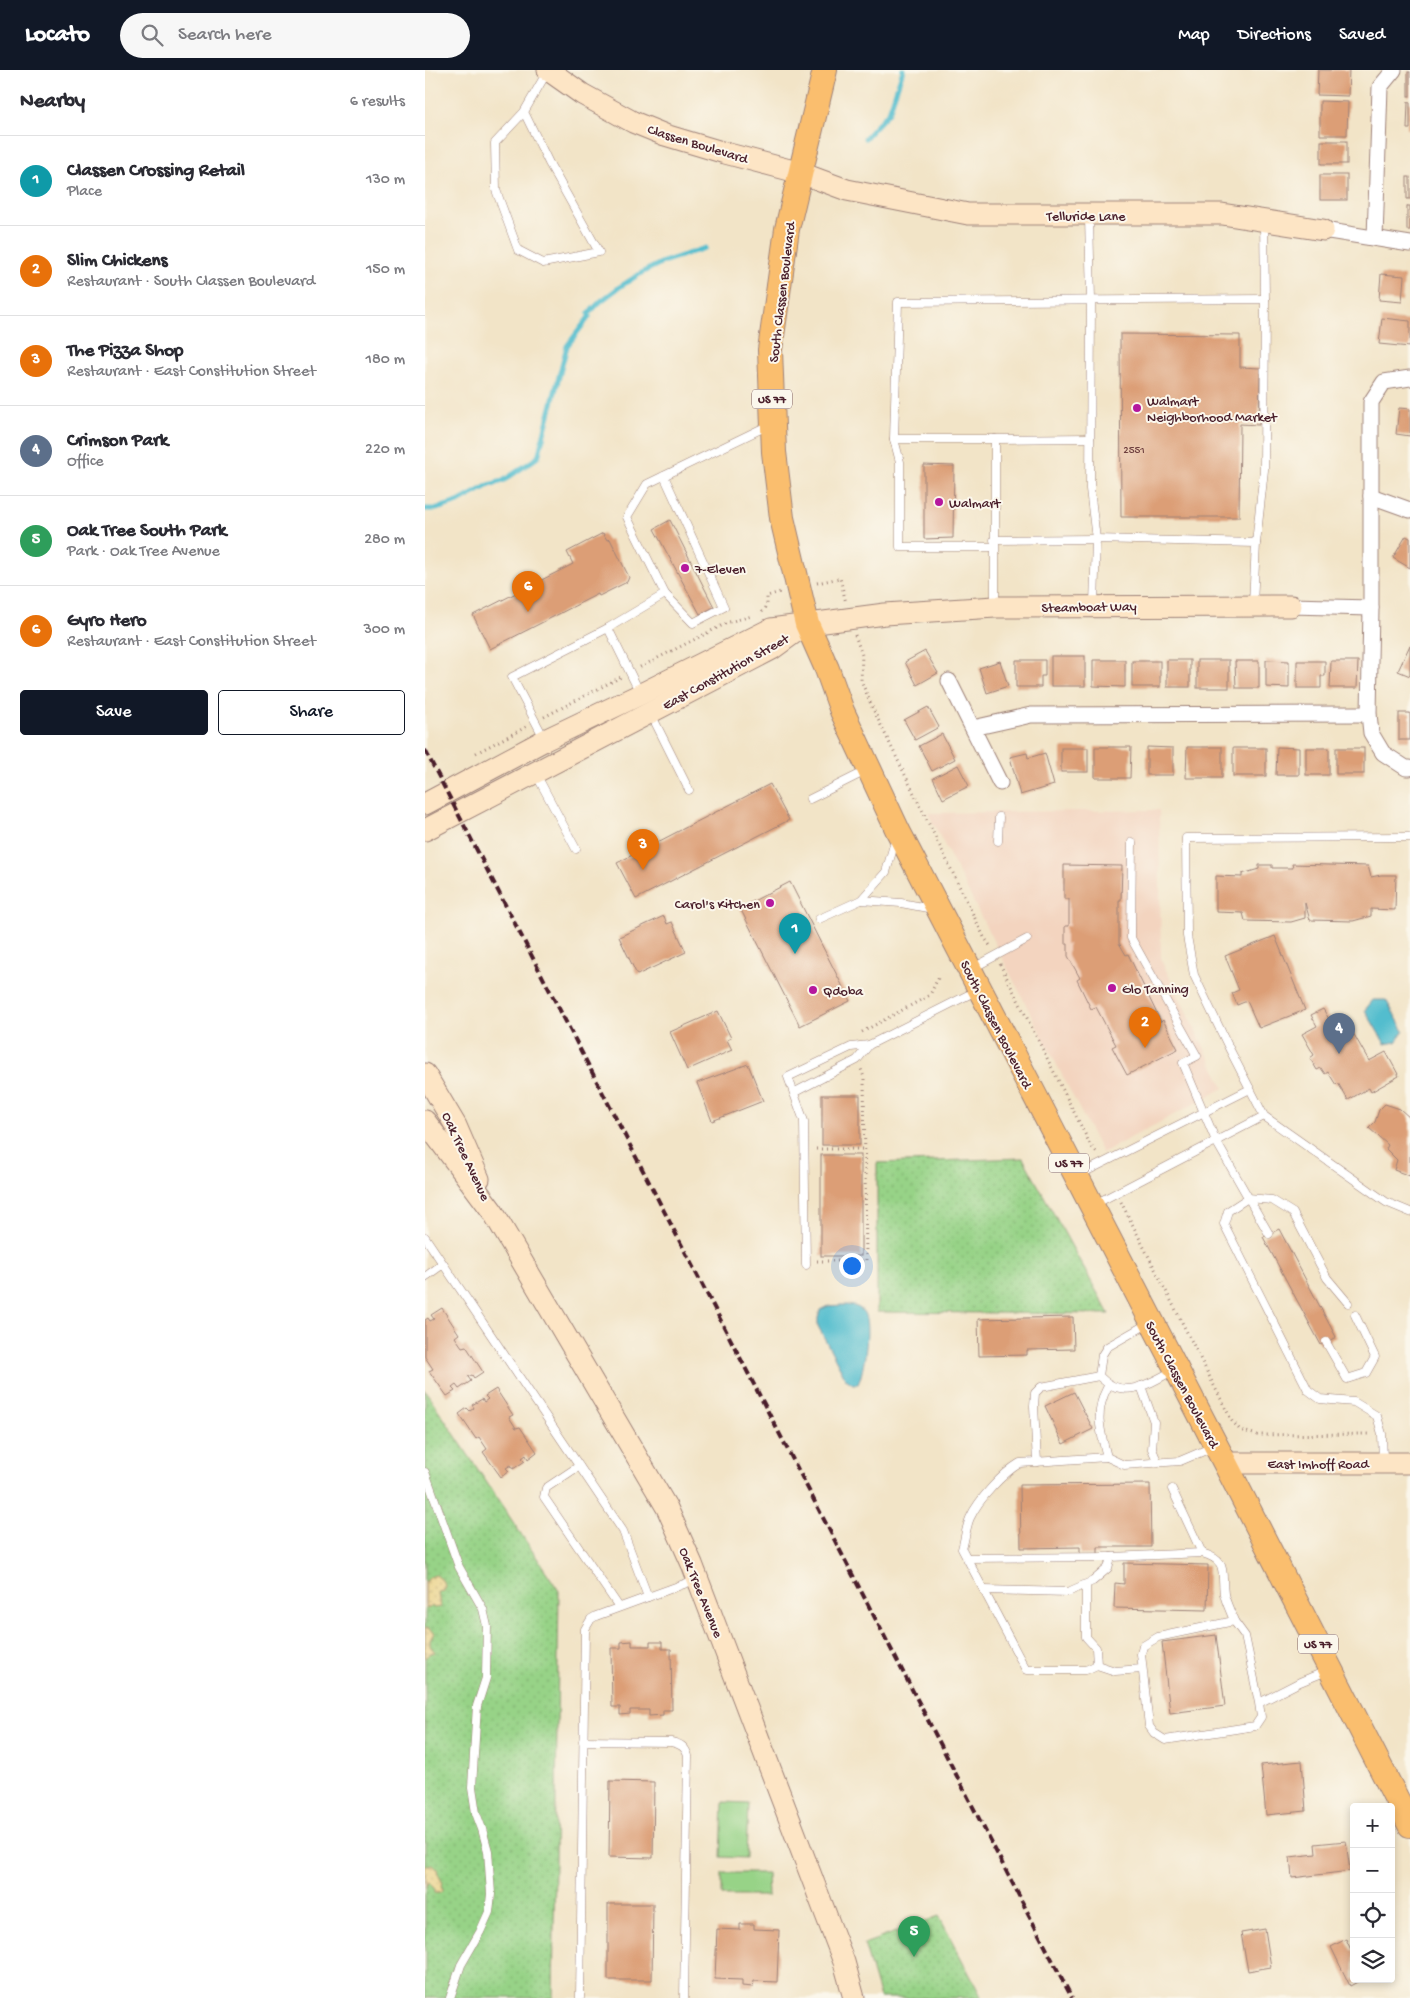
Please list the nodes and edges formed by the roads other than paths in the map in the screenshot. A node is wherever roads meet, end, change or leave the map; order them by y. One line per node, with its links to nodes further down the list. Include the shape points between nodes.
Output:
1 (548, 70): 4 (lane); 5 (street, Classen Boulevard, via 633,122 665,135)
2 (825, 70): 5 (main road, US 77)
3 (1394, 70): 9 (street, via 1380,87)
4 (525, 112): 4 (lane, via 549,163 599,252 543,263 518,250 497,190 495,143)
5 (801, 173): 6 (street, Telluride Lane, via 847,190 968,214); 14 (main road, South Classen Boulevard / US 77, via 787,229 770,350)
6 (1089, 215): 7 (street, Telluride Lane, via 1223,214); 11 (lane)
7 (1264, 221): 8 (street, Telluride Lane); 12 (lane)
8 (1323, 230): 9 (street, Telluride Lane)
9 (1375, 238): 10 (street, Telluride Lane)
10 (1410, 244)
11 (1091, 300): 12 (lane); 15 (lane); 16 (lane, via 898,302)
12 (1265, 300): 23 (lane, via 1264,470)
13 (1410, 378): 19 (street, via 1384,382 1371,402)
14 (773, 423): 18 (lane); 30 (main road, South Classen Boulevard / US 77, via 782,518)
15 (1090, 438): 17 (lane); 21 (lane, via 1090,489)
16 (894, 439): 17 (lane); 22 (lane, via 900,462 900,547)
17 (995, 439): 22 (lane)
18 (664, 476): 24 (lane, via 647,484 627,517); 24 (lane, via 724,607 693,623)
19 (1371, 496): 20 (street); 29 (street)
20 (1410, 510)
21 (1096, 539): 22 (lane); 23 (lane); 26 (lane)
22 (994, 543): 28 (lane)
23 (1256, 543): 25 (lane)
24 (665, 594): 31 (lane)
25 (1253, 605): 26 (street, Steamboat Way); 27 (street, Steamboat Way)
26 (1094, 606): 28 (street, Steamboat Way)
27 (1291, 606): 29 (street, Steamboat Way)
28 (995, 607): 30 (street, Steamboat Way, via 885,614)
29 (1371, 608): 34 (street)
30 (807, 624): 33 (street, East Constitution Street, via 771,629); 38 (main road, South Classen Boulevard / US 77)
31 (607, 628): 33 (lane); 36 (lane, via 512,677)
32 (949, 680): 35 (street)
33 (645, 703): 36 (street, East Constitution Street); 39 (street, East Constitution Street); 41 (lane)
34 (1369, 714): 35 (street, via 1031,715); 37 (street, via 1371,733 1383,753)
35 (973, 728): 40 (street)
36 (540, 731): 43 (street, East Constitution Street)
37 (1410, 768)
38 (869, 770): 42 (lane); 46 (main road, South Classen Boulevard / US 77)
39 (536, 772): 45 (street, East Constitution Street); 50 (lane)
40 (1000, 782)
41 (689, 790)
42 (809, 799)
43 (425, 804)
44 (999, 817): 48 (lane)
45 (425, 830)
46 (898, 831): 51 (lane, via 886,872); 52 (main road, South Classen Boulevard / US 77)
47 (1410, 837): 58 (lane, via 1186,838 1187,936 1194,975)
48 (998, 841)
49 (1132, 842): 60 (lane, via 1131,938 1197,1056 1183,1063)
50 (576, 849)
51 (861, 900): 52 (lane); 53 (lane)
52 (939, 910): 55 (main road, South Classen Boulevard / US 77)
53 (819, 919)
54 (1027, 939): 55 (lane, via 996,956)
55 (974, 980): 56 (lane); 64 (main road, South Classen Boulevard / US 77)
56 (869, 1045): 59 (lane, via 857,1060); 59 (lane, via 851,1047 789,1078)
57 (425, 1074): 67 (street, Oak Tree Avenue, via 456,1126)
58 (1250, 1089): 60 (lane); 61 (lane)
59 (795, 1092): 71 (lane, via 804,1121)
60 (1203, 1112): 63 (lane); 64 (lane)
61 (1264, 1116): 63 (lane); 68 (lane, via 1386,1202)
62 (425, 1121): 67 (street, Oak Tree Avenue)
63 (1215, 1141): 65 (lane); 66 (lane)
64 (1076, 1176): 66 (main road, South Classen Boulevard / US 77)
65 (1248, 1198): 69 (lane); 74 (lane, via 1272,1200 1293,1213 1327,1278); 86 (lane, via 1228,1211 1224,1224 1308,1390 1320,1398 1354,1402 1377,1416 1382,1434)
66 (1091, 1206): 76 (main road, South Classen Boulevard / US 77)
67 (493, 1212): 94 (street, Oak Tree Avenue, via 667,1508)
68 (1410, 1212)
69 (1269, 1234)
70 (425, 1237): 72 (lane)
71 (809, 1263)
72 (443, 1264): 73 (lane); 88 (lane)
73 (425, 1277)
74 (1348, 1302)
75 (1355, 1315): 77 (lane, via 1375,1357 1366,1373 1347,1379)
76 (1151, 1322): 78 (main road, South Classen Boulevard / US 77); 79 (lane, via 1107,1347 1102,1355)
77 (1326, 1342)
78 (1175, 1369): 81 (lane); 82 (main road, South Classen Boulevard / US 77)
79 (1099, 1376): 80 (lane); 84 (lane, via 1041,1387 1035,1393)
80 (1108, 1386): 81 (lane, via 1129,1390); 83 (lane, via 1098,1414)
81 (1141, 1386): 85 (lane, via 1154,1422 1152,1449)
82 (1220, 1454): 85 (lane); 86 (street, East Imhoff Road); 102 (main road, South Classen Boulevard / US 77)
83 (1107, 1457): 84 (lane); 85 (lane, via 1124,1465)
84 (1037, 1462): 93 (lane, via 1020,1464 1008,1470 991,1488 970,1518 963,1549)
85 (1158, 1463)
86 (1383, 1463): 87 (street, East Imhoff Road)
87 (1410, 1463)
88 (579, 1466): 97 (lane, via 623,1531); 98 (lane, via 546,1488 544,1497)
89 (425, 1472): 106 (lane, via 459,1567 483,1609 487,1626 485,1678 477,1706 472,1787 488,1851 491,1894 489,1912 461,1965)
90 (1172, 1489): 91 (lane)
91 (1202, 1554): 92 (lane); 99 (lane, via 1220,1562 1225,1595)
92 (1111, 1557): 93 (lane); 95 (lane, via 1108,1568)
93 (968, 1558): 96 (lane)
94 (698, 1579): 97 (lane); 109 (street, Oak Tree Avenue, via 844,1962)
95 (1086, 1585): 96 (lane, via 1068,1592); 100 (lane, via 1086,1637 1096,1648)
96 (985, 1590): 100 (lane, via 1026,1670 1086,1670)
97 (648, 1597): 98 (lane)
98 (619, 1608): 104 (lane, via 591,1619 585,1629)
99 (1234, 1621): 101 (lane, via 1149,1640 1141,1654); 103 (lane, via 1245,1636)
100 (1097, 1665): 101 (lane, via 1115,1671)
101 (1142, 1669): 103 (lane, via 1149,1726 1165,1740 1255,1726 1261,1717)
102 (1331, 1670): 103 (lane); 105 (main road, South Classen Boulevard / US 77)
103 (1259, 1703)
104 (583, 1741): 107 (lane); 108 (lane, via 671,1742 681,1744 686,1750)
105 (1410, 1825)
106 (450, 1998)
107 (580, 1998)
108 (684, 1998)
109 (854, 1998)

